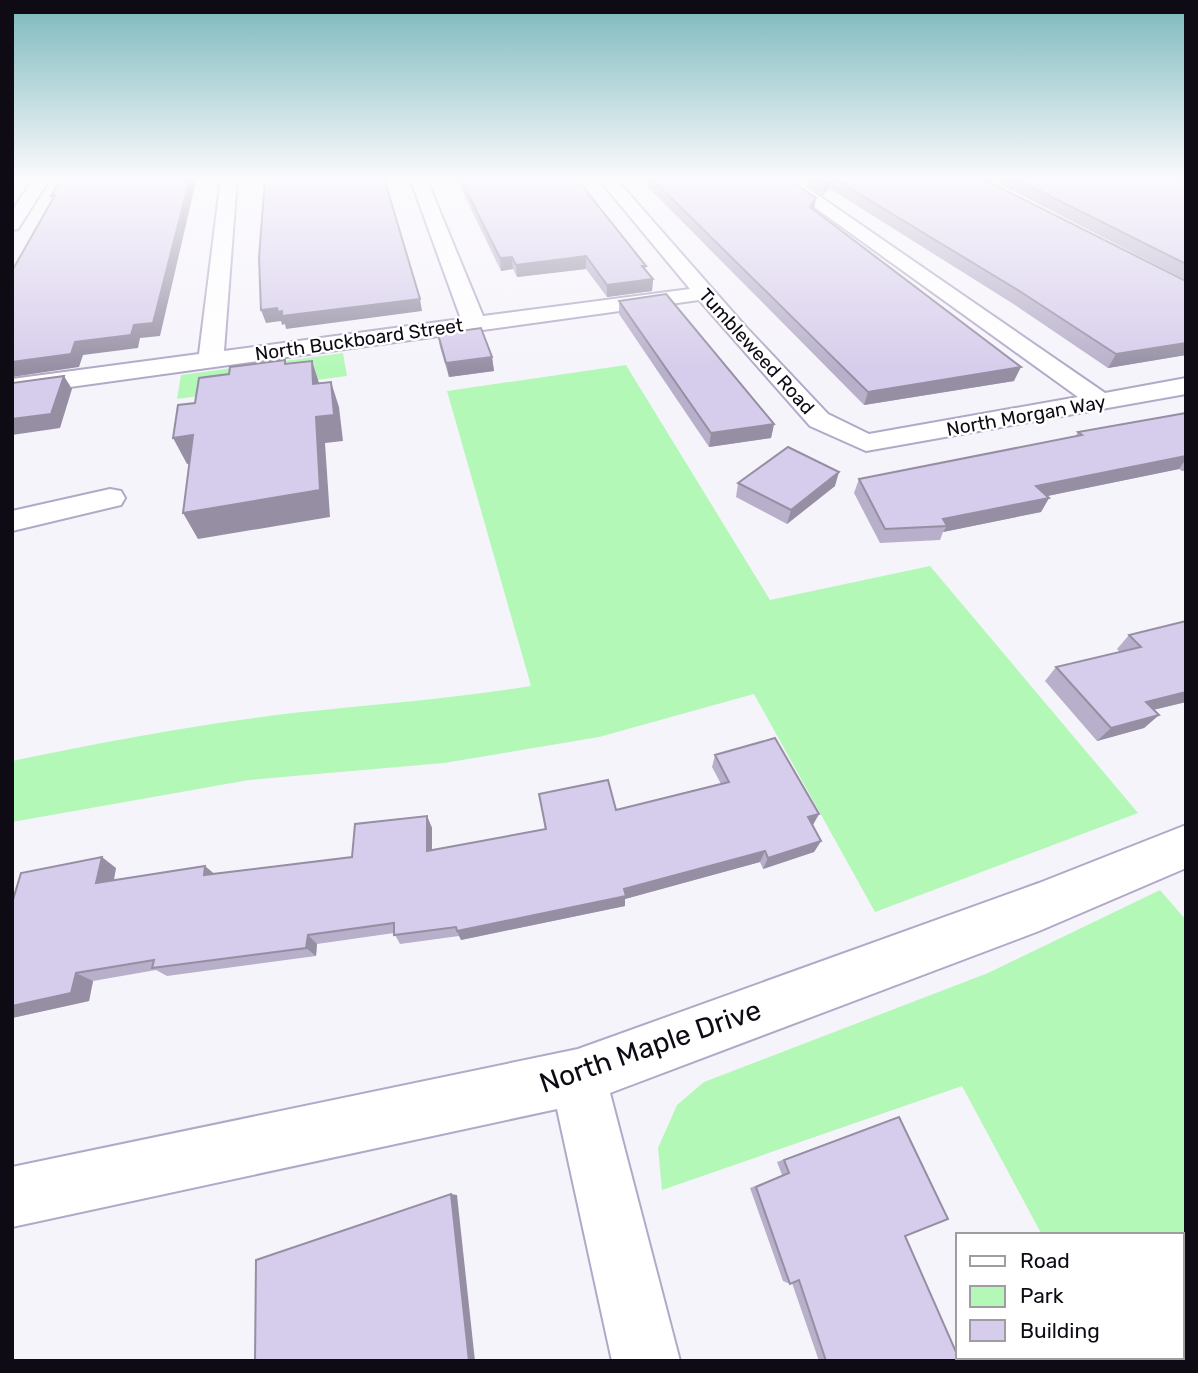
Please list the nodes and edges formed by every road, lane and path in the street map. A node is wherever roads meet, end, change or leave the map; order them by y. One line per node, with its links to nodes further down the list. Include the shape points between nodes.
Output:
1 (223, 242): 7 (street)
2 (443, 242): 6 (street)
3 (662, 242): 5 (street, Tumbleweed Road)
4 (873, 242): 10 (street)
5 (706, 293): 6 (street, North Buckboard Street); 11 (street, Tumbleweed Road, via 820,421)
6 (474, 323): 7 (street, North Buckboard Street)
7 (211, 359): 9 (street, North Buckboard Street)
8 (1186, 386): 10 (street, North Morgan Way)
9 (12, 387)
10 (1101, 402): 11 (street, North Morgan Way)
11 (866, 443)
12 (110, 498): 13 (street)
13 (12, 521)
14 (1186, 846): 15 (street, North Maple Drive, via 1039,907)
15 (578, 1077): 16 (street, North Maple Drive); 17 (street)
16 (12, 1197)
17 (646, 1361)

